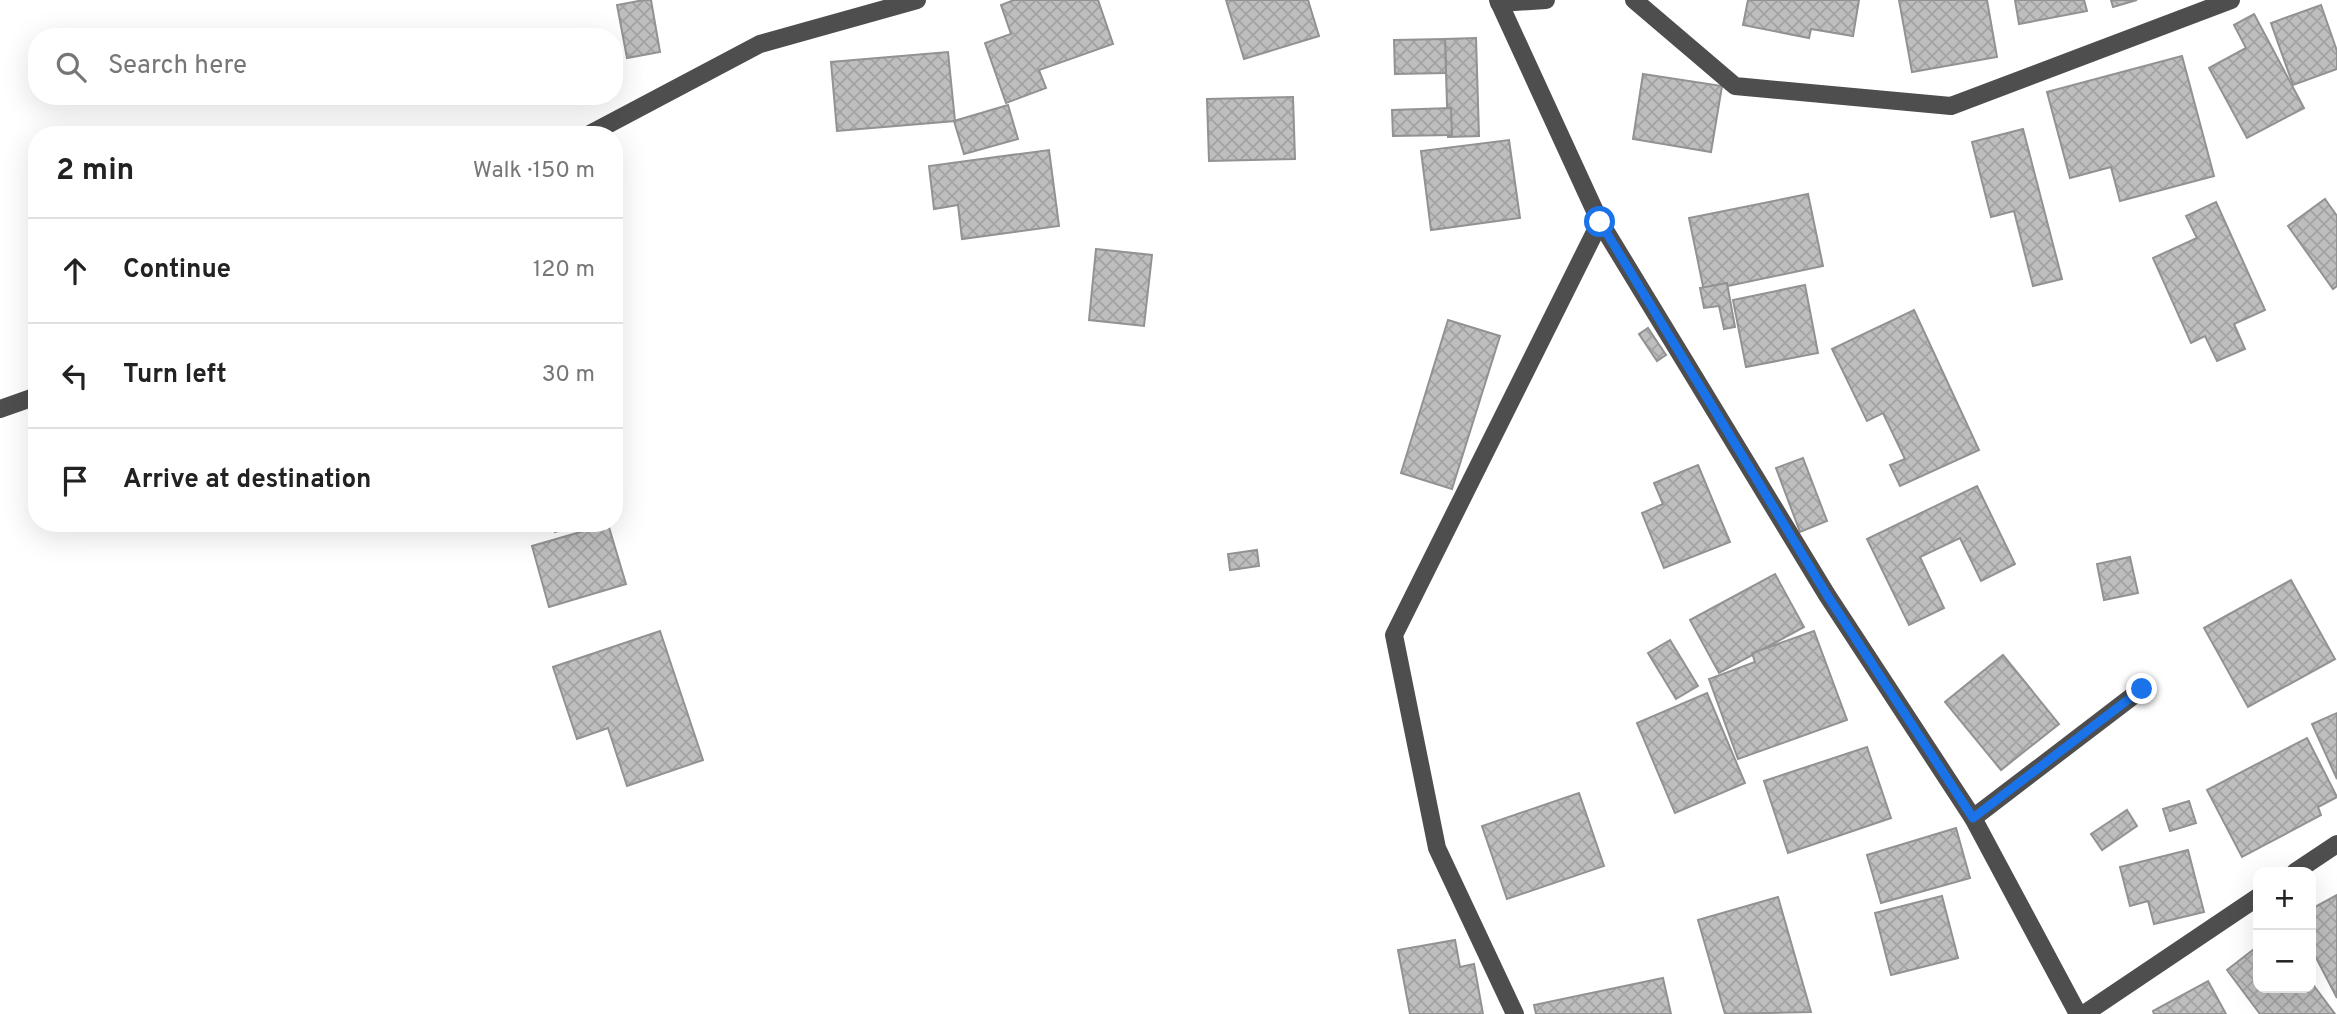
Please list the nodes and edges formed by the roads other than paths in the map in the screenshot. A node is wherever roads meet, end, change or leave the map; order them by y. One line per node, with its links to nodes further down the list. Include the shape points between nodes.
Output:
1 (917, 0): 6 (street, via 760,44)
2 (1546, 0): 5 (street)
3 (1634, 0): 4 (street, via 1735,86 1951,106)
4 (2231, 0)
5 (1499, 1): 7 (street)
6 (606, 126)
7 (1600, 222): 11 (street, via 1827,595); 15 (street, via 1394,635 1437,848)
8 (28, 399): 9 (street)
9 (0, 409)
10 (2142, 689): 11 (street)
11 (1973, 818): 16 (street)
12 (2337, 844): 13 (street)
13 (2302, 867)
14 (2253, 900): 17 (street)
15 (1514, 1014)
16 (2078, 1014)
17 (2084, 1014)

